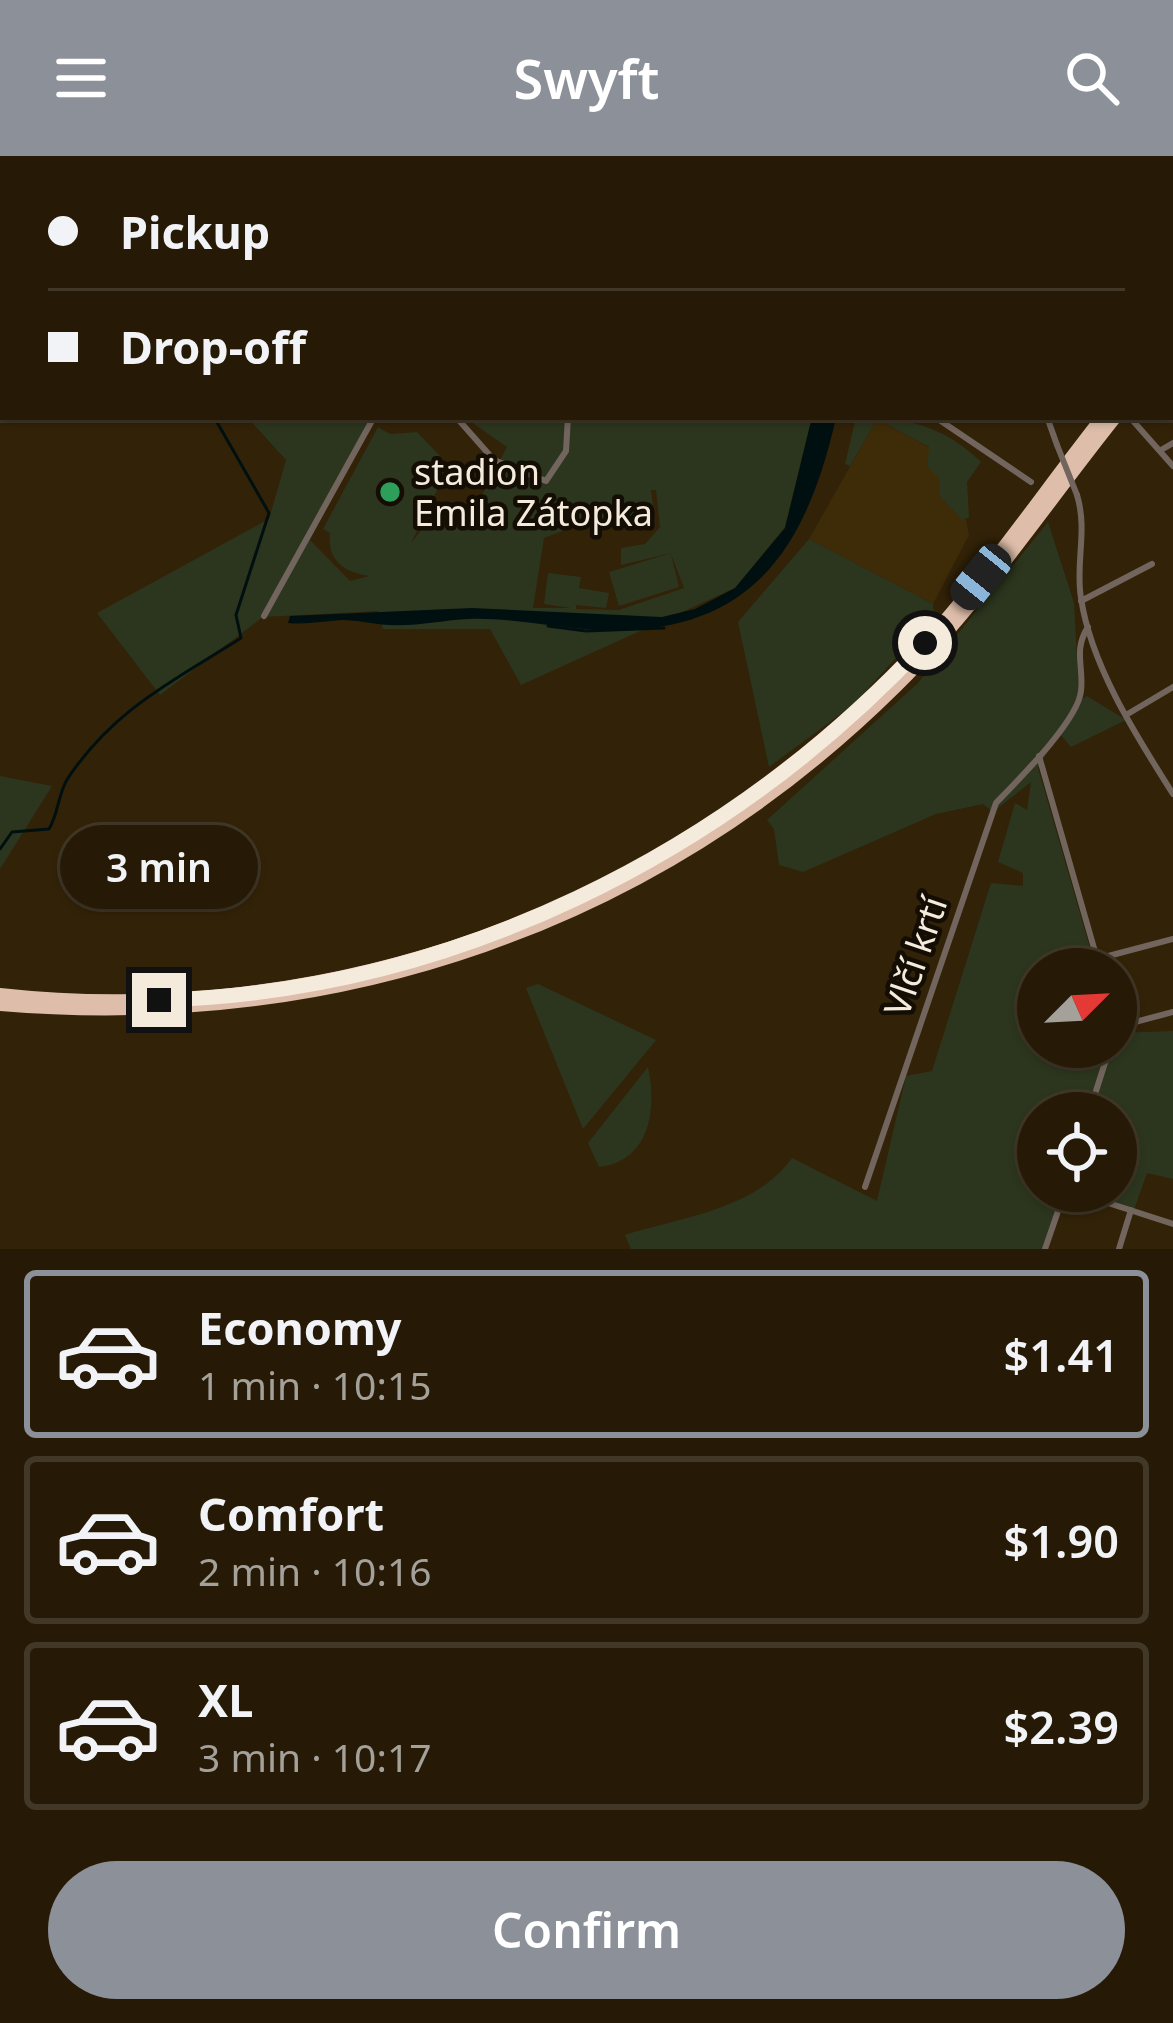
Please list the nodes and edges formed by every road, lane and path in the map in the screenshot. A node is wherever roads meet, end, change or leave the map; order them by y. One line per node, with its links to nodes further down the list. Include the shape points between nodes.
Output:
1 (372, 420): 16 (street)
2 (459, 420): 3 (street, via 494,460 540,481 551,479 566,451)
3 (568, 420)
4 (939, 420): 12 (street)
5 (1048, 420): 15 (street, bridge, via 1084,525)
6 (1100, 420): 13 (highway)
7 (1114, 420): 13 (highway)
8 (1137, 420): 10 (street)
9 (1173, 443): 10 (street)
10 (1160, 450): 11 (street)
11 (1173, 466)
12 (1031, 482)
13 (1023, 529): 25 (highway, via 900,684 769,796 645,876)
14 (1152, 564): 15 (street)
15 (1081, 601): 17 (street)
16 (264, 616)
17 (1088, 628): 19 (street); 20 (street, Vlčí krtí, via 1077,668 1081,694)
18 (1173, 687): 19 (street)
19 (1126, 715): 21 (street)
20 (1039, 756): 23 (street); 30 (street, Vlčí krtí, via 996,803)
21 (1173, 794)
22 (1173, 939): 24 (street)
23 (1094, 948)
24 (1137, 948)
25 (449, 954): 26 (highway, via 192,999); 27 (highway, via 362,984 244,1004 121,1012)
26 (0, 994)
27 (0, 1005)
28 (1173, 1012): 29 (street)
29 (1137, 1021)
30 (865, 1187)
31 (1060, 1212): 35 (street)
32 (1130, 1212): 36 (street)
33 (1137, 1212): 34 (street)
34 (1173, 1224)
35 (1045, 1249)
36 (1119, 1249)

